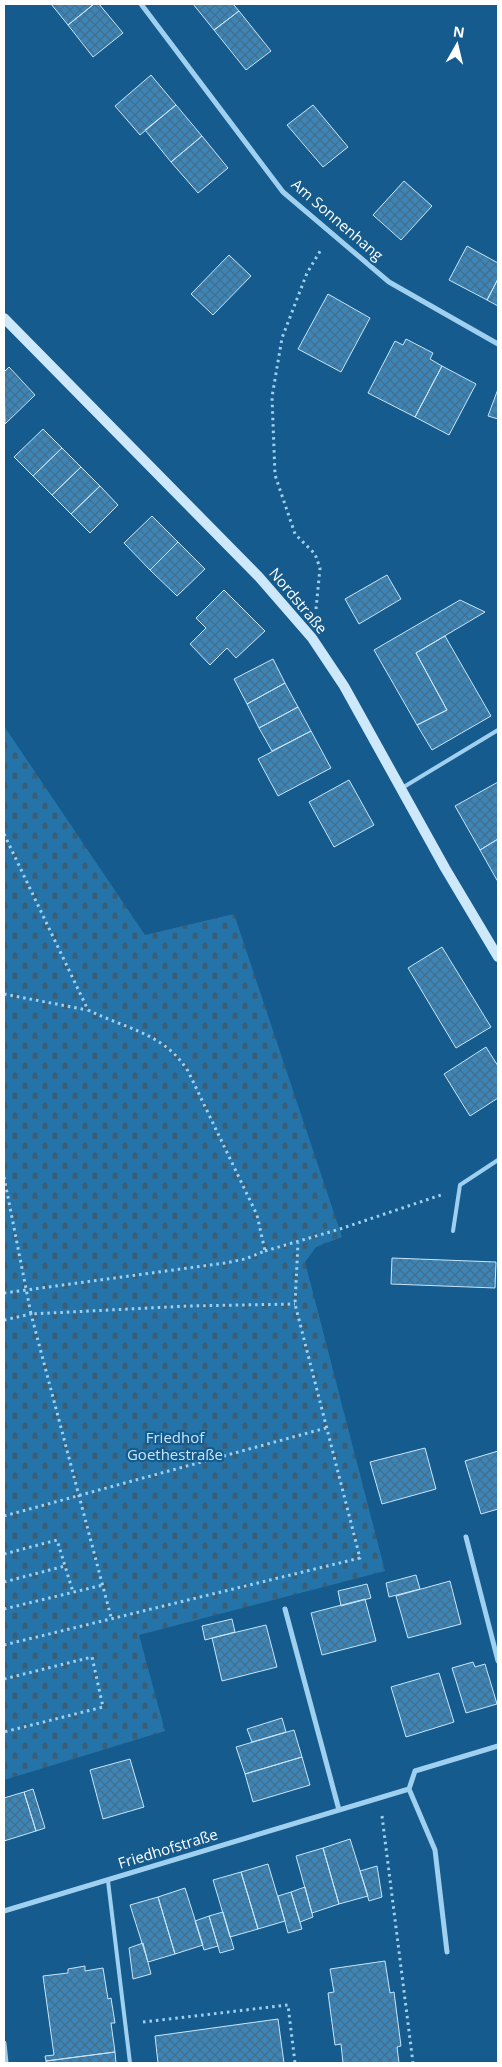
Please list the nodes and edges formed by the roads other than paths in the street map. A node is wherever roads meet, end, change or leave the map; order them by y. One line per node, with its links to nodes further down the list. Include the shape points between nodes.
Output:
1 (141, 4): 3 (street, Am Sonnenhang, via 284,192 389,282)
2 (4, 318): 5 (main road, Nordstraße, via 259,577 312,638 344,686)
3 (498, 344)
4 (498, 730): 5 (lane)
5 (400, 789): 6 (main road, Nordstraße)
6 (498, 957)
7 (498, 1160): 8 (lane, via 460,1185)
8 (452, 1231)
9 (466, 1536): 11 (street)
10 (285, 1608): 14 (street)
11 (498, 1661)
12 (498, 1746): 13 (street, via 415,1771)
13 (409, 1790): 14 (street, Friedhofstraße); 17 (street, via 435,1850)
14 (339, 1810): 15 (street, Friedhofstraße)
15 (108, 1881): 16 (street, Friedhofstraße); 20 (lane)
16 (4, 1911)
17 (447, 1952)
18 (4, 2043): 19 (street)
19 (6, 2063)
20 (130, 2063)

